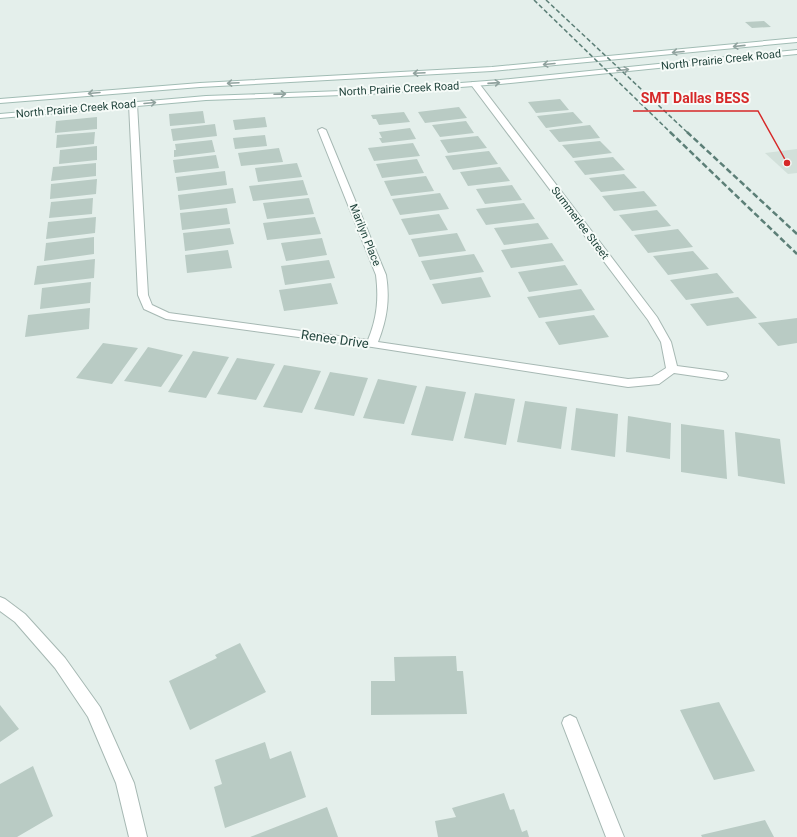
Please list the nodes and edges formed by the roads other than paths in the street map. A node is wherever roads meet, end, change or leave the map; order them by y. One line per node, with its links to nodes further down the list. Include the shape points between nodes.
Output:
1 (797, 40): 2 (main road, North Prairie Creek Road, one-way to 2)
2 (717, 48): 4 (main road); 6 (main road, North Prairie Creek Road, one-way to 6, via 492,69)
3 (797, 52): 4 (main road, North Prairie Creek Road)
4 (732, 59): 5 (main road, North Prairie Creek Road, one-way to 4)
5 (475, 84): 8 (main road, North Prairie Creek Road, one-way to 5); 12 (main road, Summerlee Street, via 652,319 666,342)
6 (133, 89): 7 (main road, North Prairie Creek Road, one-way to 7); 8 (main road, Renee Drive)
7 (0, 101)
8 (134, 104): 9 (main road, North Prairie Creek Road); 11 (main road, Renee Drive, via 143,296 148,307 166,316)
9 (0, 116)
10 (322, 130): 11 (main road, Marilyn Place, via 380,275 384,307)
11 (372, 344): 12 (main road, Renee Drive, via 628,383 655,381)
12 (672, 369): 13 (main road)
13 (722, 376)
14 (0, 603): 16 (main road, via 20,618 60,663 94,712 125,783)
15 (570, 723): 17 (main road)
16 (138, 837)
17 (615, 837)

